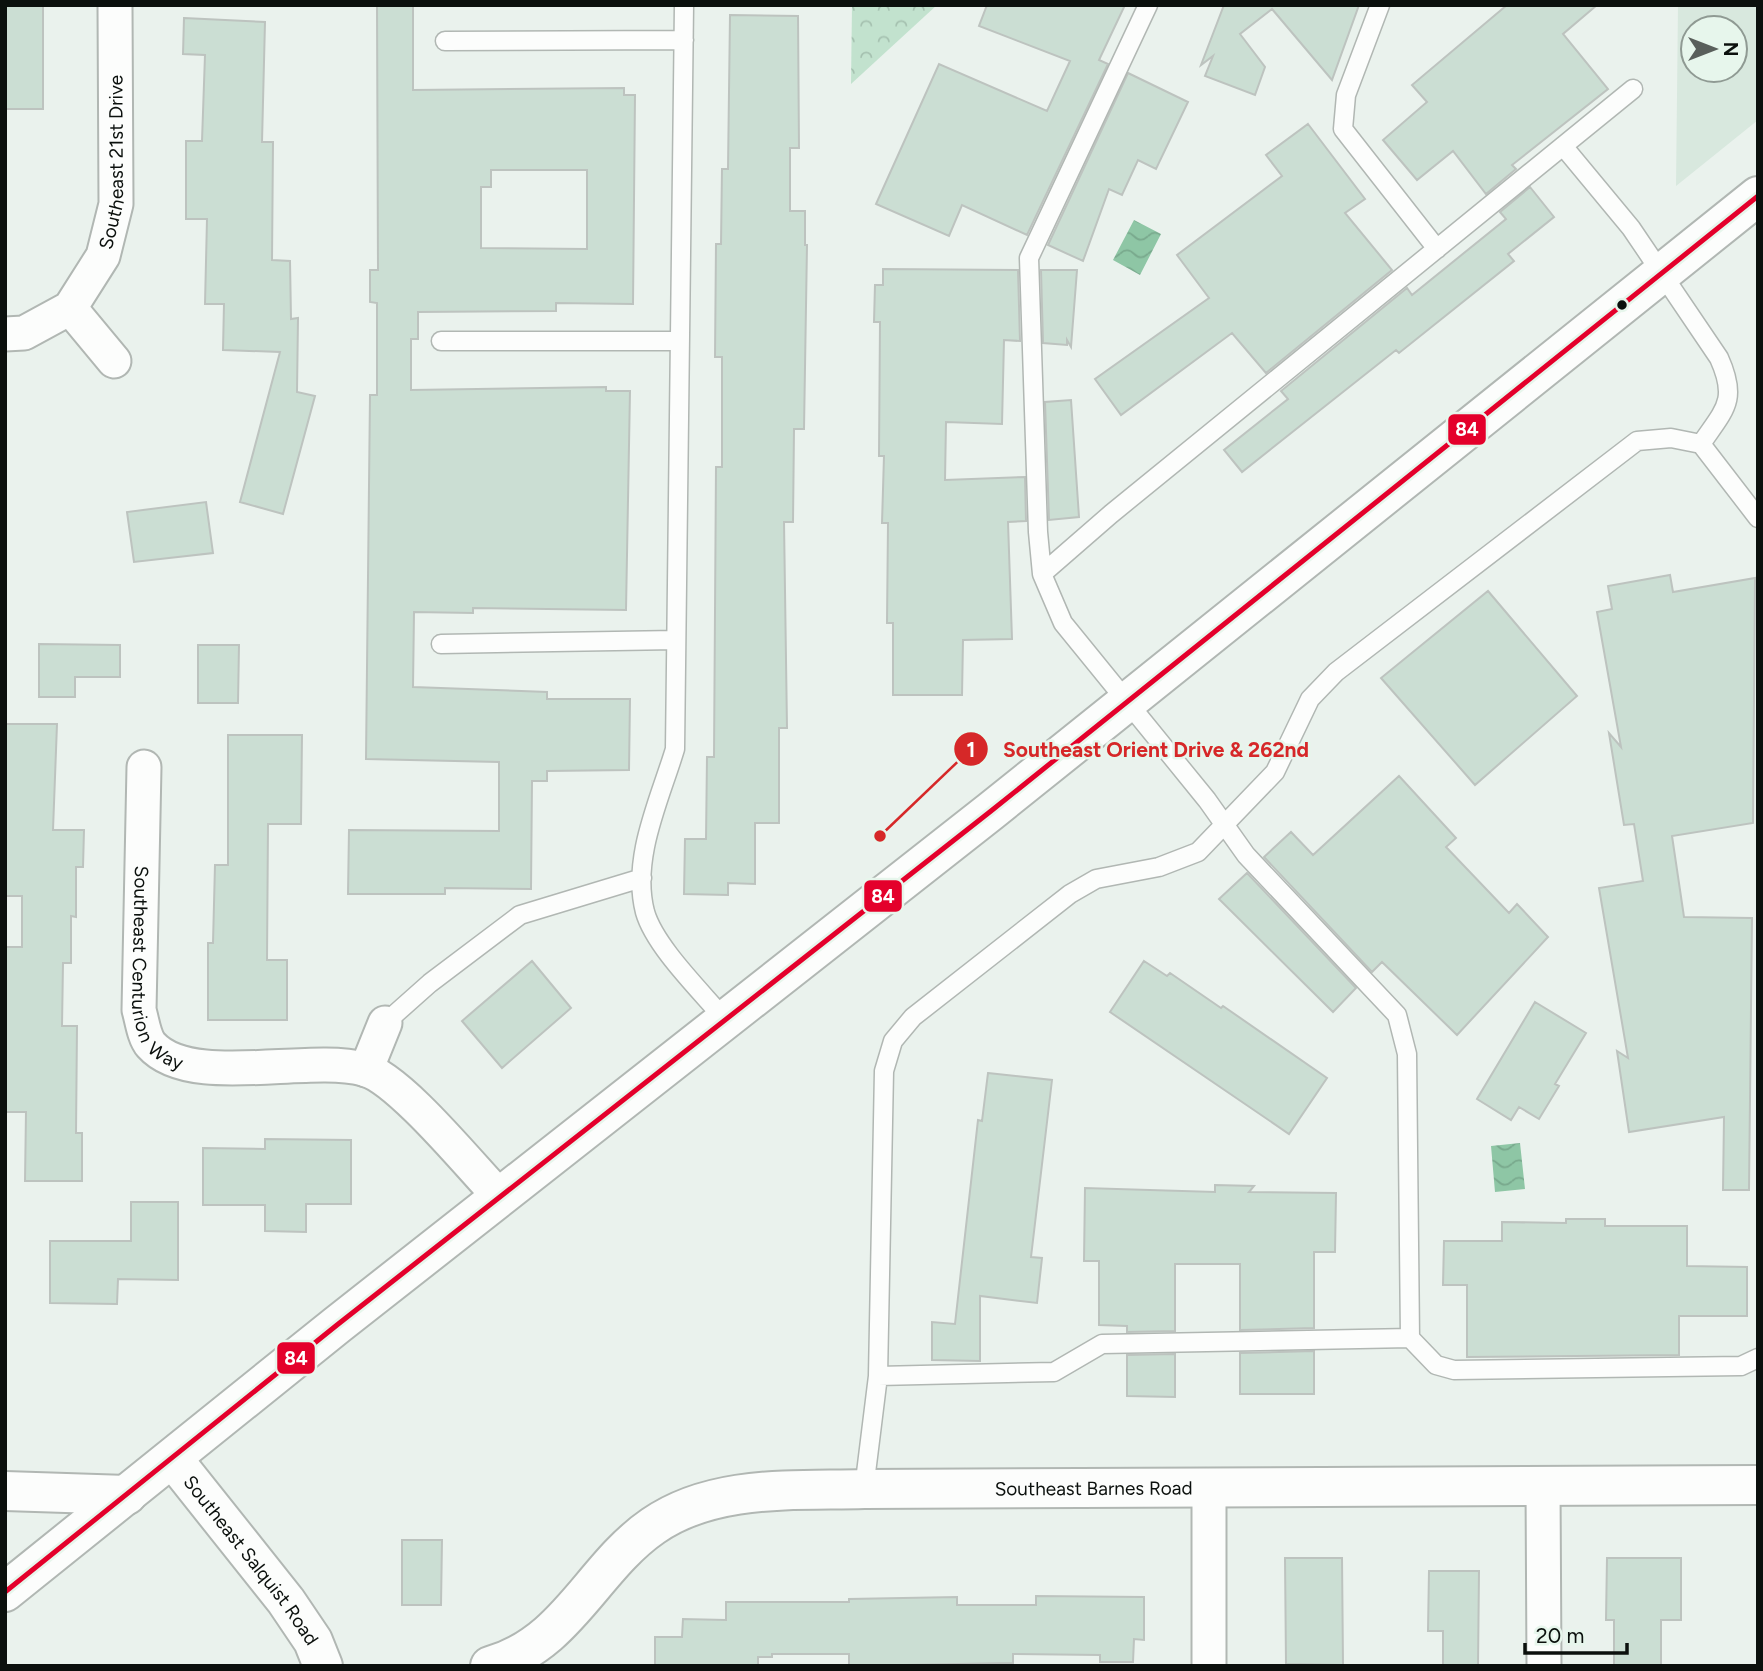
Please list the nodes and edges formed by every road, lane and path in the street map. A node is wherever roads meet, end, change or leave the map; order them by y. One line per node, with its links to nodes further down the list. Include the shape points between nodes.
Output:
1 (115, 5): 12 (street, Southeast 21st Drive, via 116,204 103,256)
2 (684, 5): 5 (lane)
3 (1148, 5): 19 (lane, via 1029,258)
4 (1380, 5): 10 (lane, via 1346,95 1343,129)
5 (684, 40): 6 (lane); 15 (lane)
6 (445, 41)
7 (1633, 89): 8 (lane)
8 (1563, 146): 10 (lane); 11 (lane)
9 (1758, 196): 11 (main road)
10 (1437, 249): 19 (lane)
11 (1662, 273): 17 (lane, via 1729,380 1730,403); 22 (main road)
12 (70, 308): 13 (street, Southeast 21st Drive, via 24,333); 16 (street)
13 (5, 334)
14 (441, 341): 15 (lane)
15 (680, 341): 20 (lane)
16 (114, 360)
17 (1702, 444): 18 (lane); 24 (lane, via 1671,438 1637,441 1336,672 1310,699 1275,772)
18 (1758, 518)
19 (1042, 574): 22 (lane, via 1063,623)
20 (676, 640): 21 (lane); 25 (lane, via 675,749 648,829)
21 (441, 645)
22 (1128, 701): 24 (lane); 26 (main road)
23 (144, 768): 28 (street, Southeast Centurion Way, via 139,1010 149,1043 168,1059 196,1067)
24 (1226, 827): 30 (lane, via 1246,855 1397,1015 1407,1054); 32 (lane, via 1198,852 1159,867 1096,879 1070,894 913,1017 893,1041 884,1071 881,1120)
25 (642, 878): 26 (lane, via 645,913 664,946); 27 (lane, via 520,915)
26 (726, 1021): 29 (main road)
27 (385, 1023): 28 (street)
28 (366, 1069): 29 (street, via 424,1114)
29 (500, 1197): 33 (main road)
30 (1410, 1338): 31 (lane, via 1436,1365 1454,1370 1741,1366); 32 (lane, via 1102,1344 1054,1372)
31 (1758, 1358)
32 (878, 1376): 37 (lane)
33 (173, 1460): 39 (main road); 42 (main road, Southeast Salquist Road, via 286,1601 313,1641)
34 (1758, 1485): 35 (main road, Southeast Barnes Road)
35 (1543, 1486): 36 (main road, Southeast Barnes Road); 44 (street)
36 (1209, 1488): 37 (main road, Southeast Barnes Road); 43 (street)
37 (864, 1489): 41 (main road, Southeast Barnes Road, via 739,1493 675,1514 623,1553 574,1611)
38 (5, 1491): 39 (main road)
39 (128, 1495): 40 (main road)
40 (5, 1592)
41 (509, 1663)
42 (323, 1666)
43 (1209, 1666)
44 (1544, 1666)

